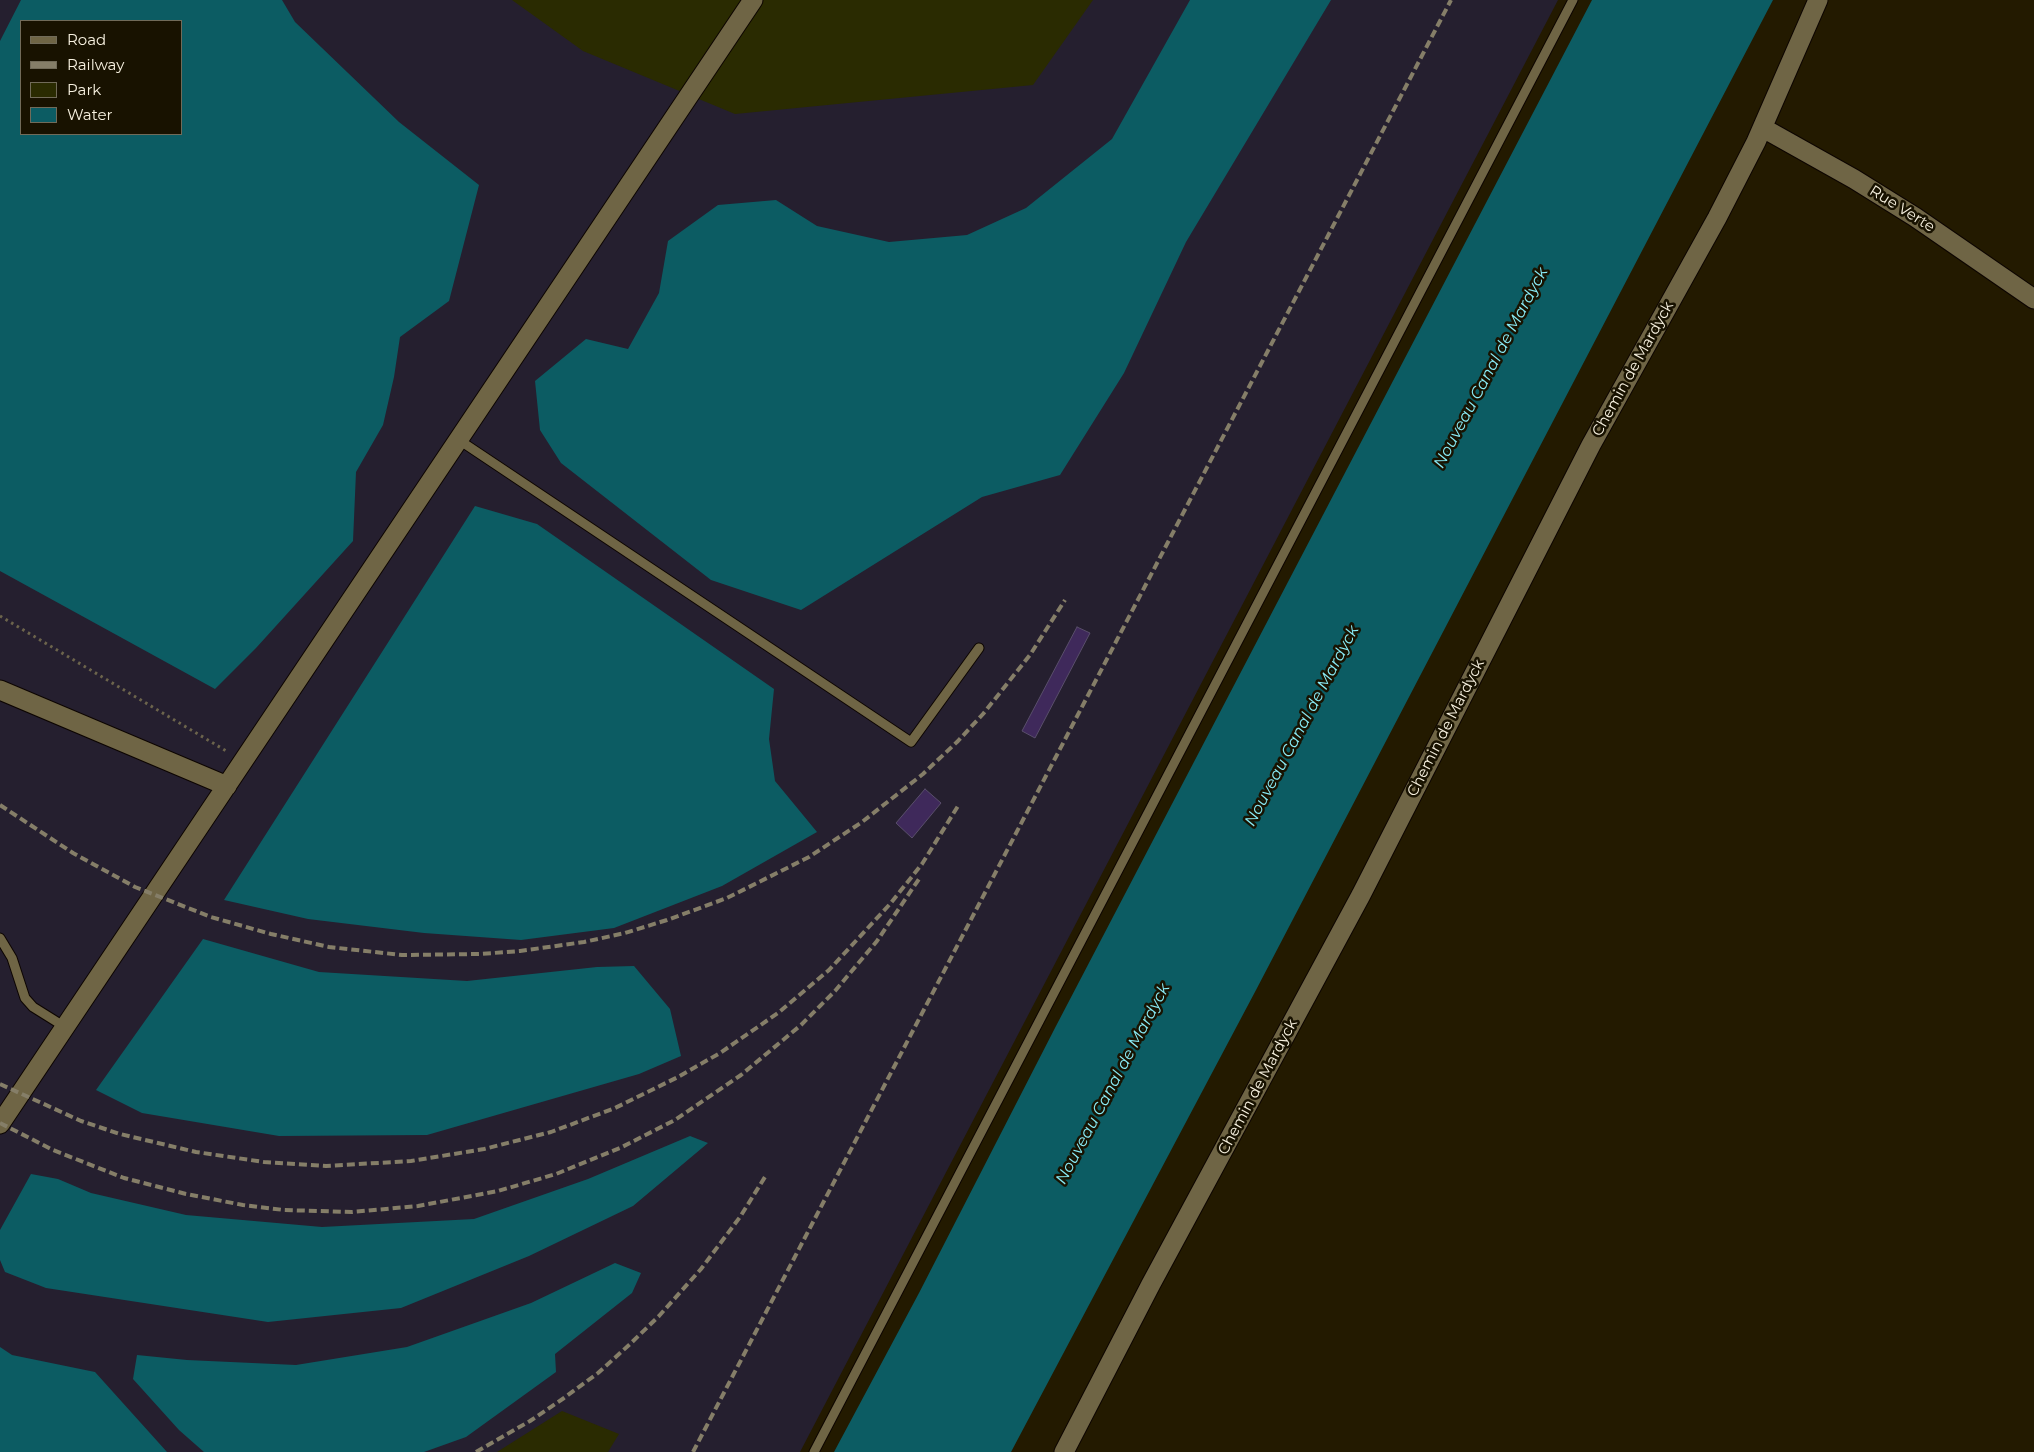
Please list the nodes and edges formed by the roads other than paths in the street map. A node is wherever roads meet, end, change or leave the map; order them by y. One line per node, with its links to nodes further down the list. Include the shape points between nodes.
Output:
1 (753, 0): 6 (street)
2 (1573, 0): 13 (lane)
3 (1818, 0): 4 (street, Chemin de Mardyck)
4 (1763, 128): 5 (street, Rue Verte, via 1915,217); 14 (street, Chemin de Mardyck, via 1591,445 1361,895)
5 (2034, 299)
6 (459, 440): 7 (lane, via 910,742); 9 (street)
7 (979, 648)
8 (0, 690): 9 (street)
9 (227, 786): 11 (street)
10 (0, 938): 11 (lane, via 12,958 26,998 33,1007)
11 (64, 1027): 12 (street)
12 (0, 1124)
13 (814, 1452)
14 (1064, 1452)

